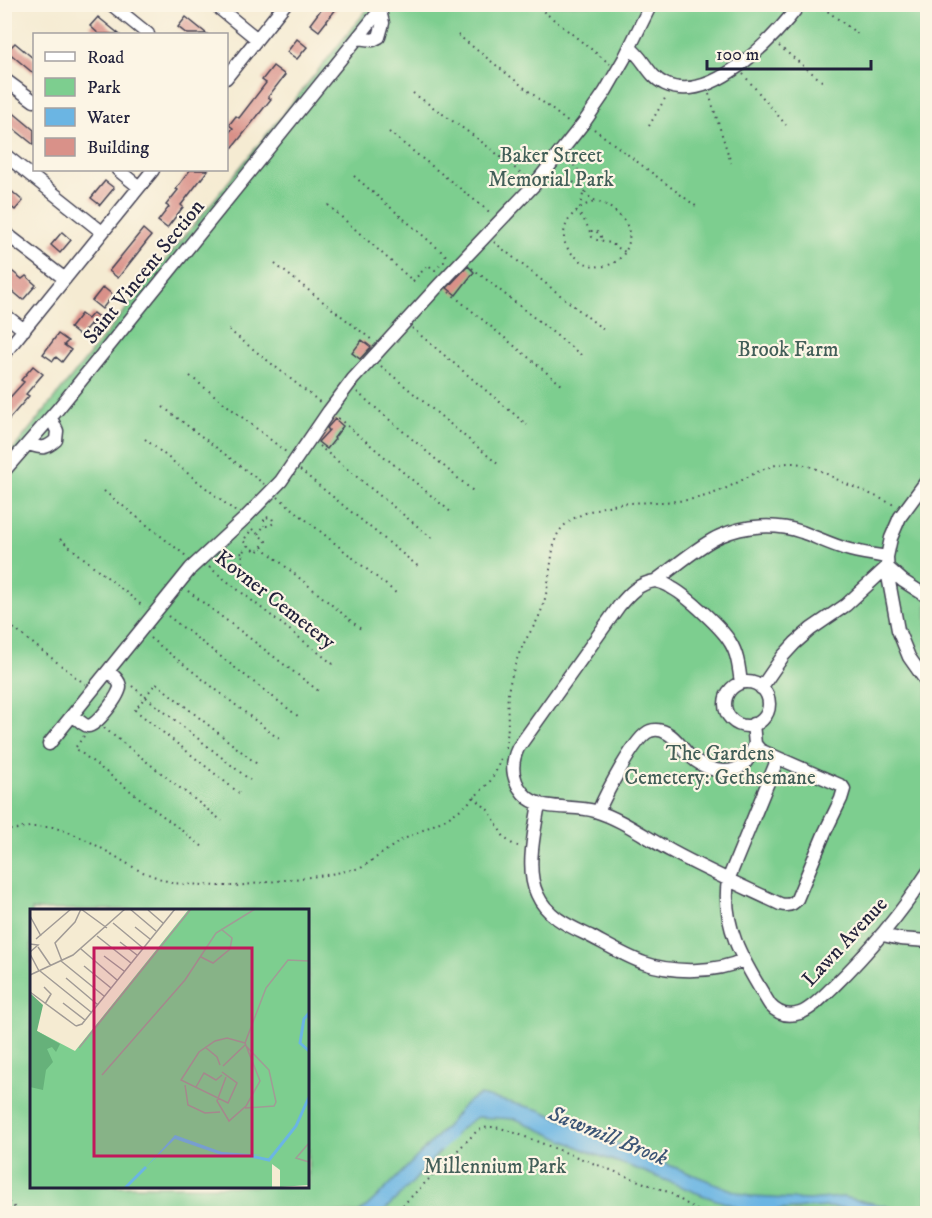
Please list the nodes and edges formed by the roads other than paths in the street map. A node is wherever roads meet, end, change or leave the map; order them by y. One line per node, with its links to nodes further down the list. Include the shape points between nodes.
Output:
1 (111, 4): 7 (street)
2 (214, 4): 8 (street)
3 (285, 4): 8 (street)
4 (651, 4): 9 (street)
5 (800, 4): 9 (street, via 770,39 737,66 706,84 689,88 662,83)
6 (383, 8): 23 (street, Saint Vincent Section)
7 (147, 33)
8 (257, 39): 10 (street)
9 (630, 48): 30 (street, via 582,126 535,184 348,385 285,477 197,562 140,631)
10 (228, 75)
11 (4, 79): 12 (street)
12 (33, 100)
13 (4, 154): 18 (street)
14 (119, 171): 16 (street)
15 (152, 171): 16 (street)
16 (139, 188): 18 (street)
17 (4, 232): 19 (street)
18 (102, 232): 19 (street)
19 (65, 279): 21 (street)
20 (4, 314): 21 (street)
21 (24, 330): 22 (street)
22 (4, 354)
23 (51, 418): 24 (street, Saint Vincent Section); 24 (street, via 56,440 41,448)
24 (28, 444): 25 (street, Saint Vincent Section)
25 (4, 471)
26 (927, 479): 27 (street, via 893,533)
27 (887, 562): 28 (street, via 788,528 753,527 718,537); 29 (street, via 903,580); 32 (street, via 899,635); 33 (street, via 846,605 795,643)
28 (655, 581): 31 (street, via 676,590 727,636); 39 (street, via 634,590 620,606 518,748 512,766 515,779 523,792)
29 (927, 597)
30 (112, 675): 34 (street, via 92,690); 34 (street, via 120,685 119,692 94,724 85,725)
31 (741, 683): 33 (street); 35 (street, via 728,694 727,711 739,723)
32 (927, 684)
33 (761, 688): 35 (street, via 767,696 768,710)
34 (72, 715): 36 (street)
35 (753, 724): 37 (street)
36 (49, 744)
37 (755, 744): 38 (street); 40 (street, via 744,763 733,770 720,771 694,760 667,732 647,732)
38 (778, 758): 42 (street); 42 (street, via 842,786 841,799 792,904 780,904)
39 (539, 803): 40 (street); 45 (street, via 532,874 535,891 547,910 566,924 653,966 711,969)
40 (598, 812): 42 (street)
41 (927, 872): 43 (street, Lawn Avenue)
42 (728, 880): 45 (street, Lawn Avenue, via 727,904)
43 (883, 935): 44 (street); 45 (street, Lawn Avenue, via 827,993 795,1014 773,1008)
44 (927, 941)
45 (743, 960)

